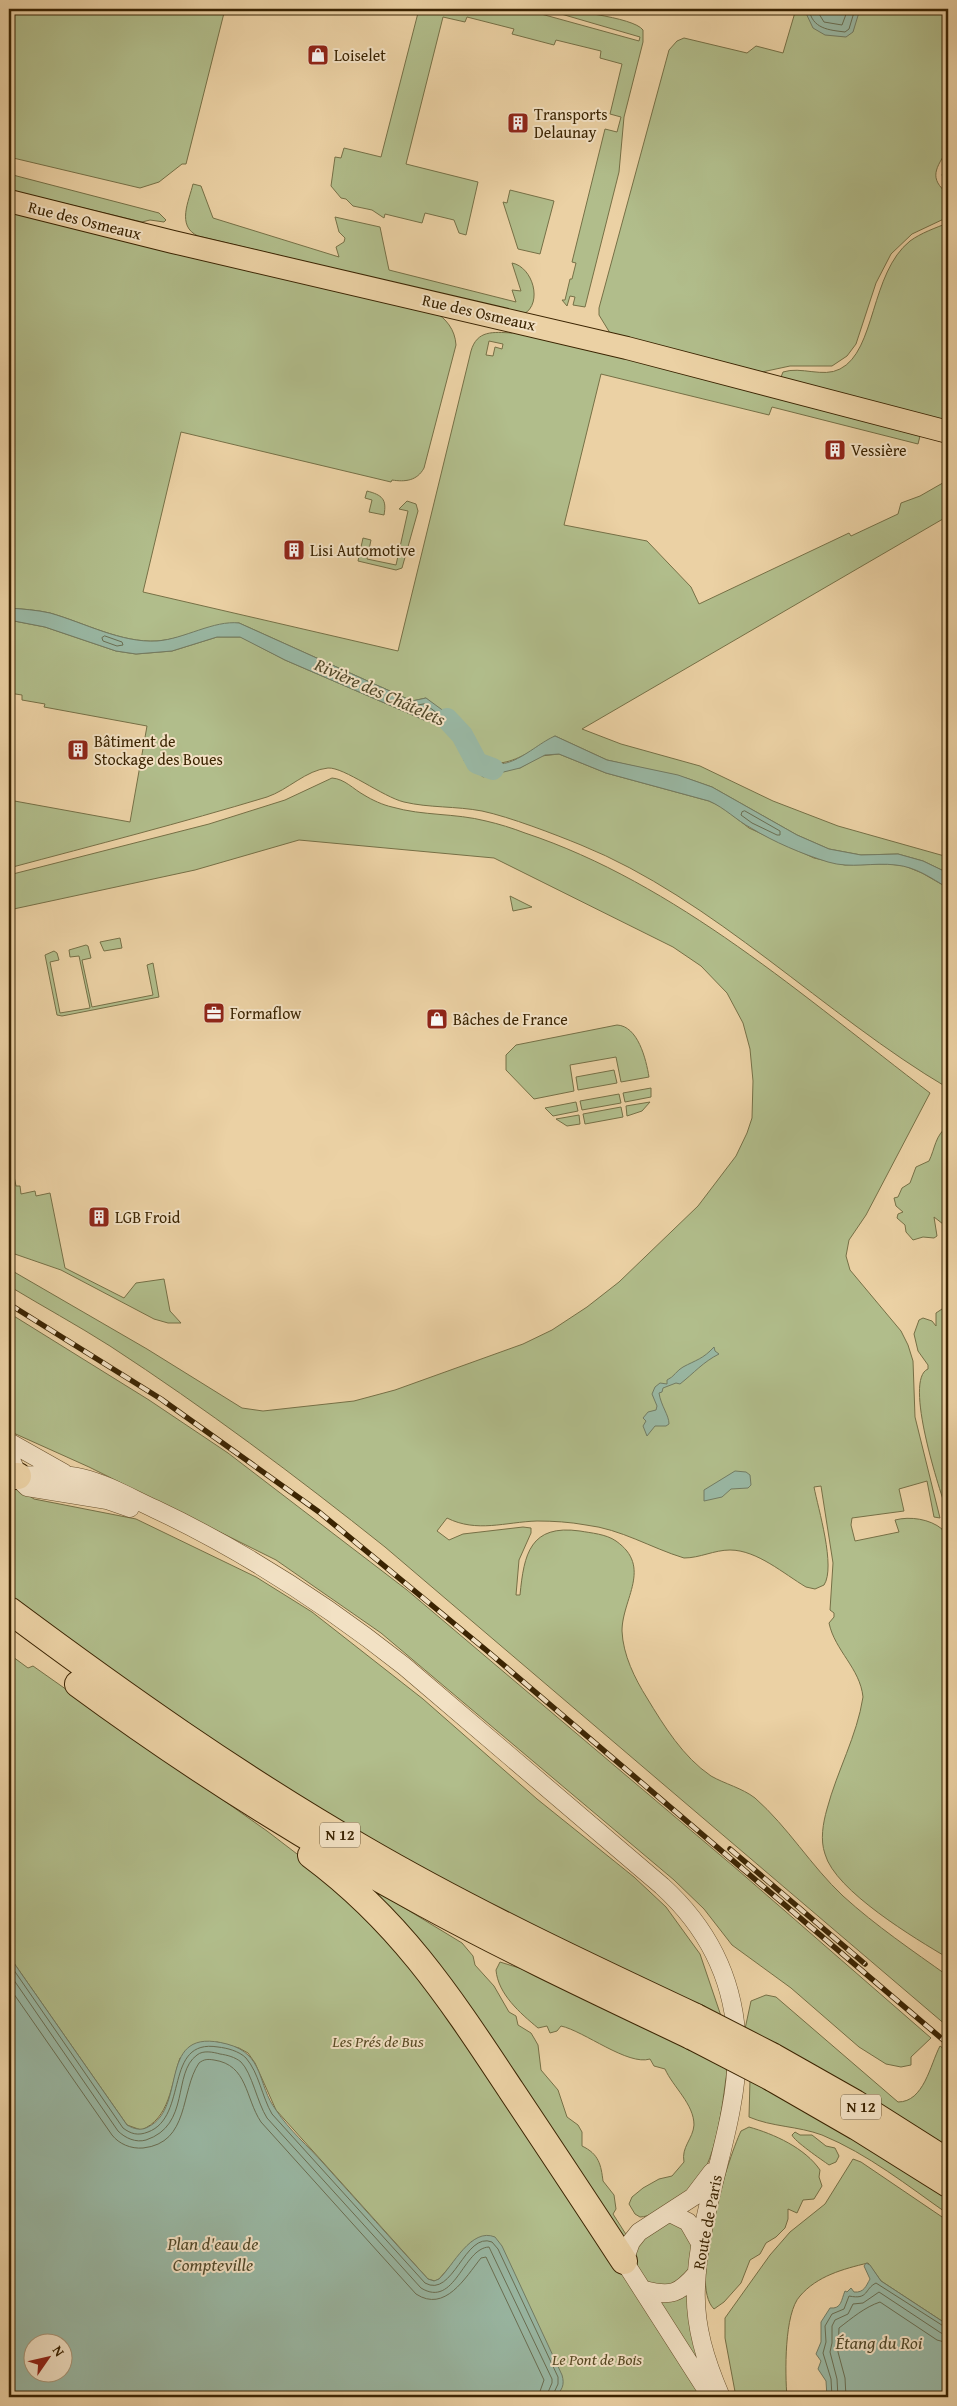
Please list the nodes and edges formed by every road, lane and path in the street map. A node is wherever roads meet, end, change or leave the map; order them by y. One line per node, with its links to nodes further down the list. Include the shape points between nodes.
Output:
1 (9, 201): 2 (main road, Rue des Osmeaux, via 636,350)
2 (948, 432)
3 (9, 1442): 5 (street)
4 (12, 1469): 5 (street); 6 (street, via 22,1483 32,1488 127,1507)
5 (71, 1476): 6 (street, via 116,1491 197,1529)
6 (279, 1576): 13 (street, via 404,1666 654,1879 694,1920 710,1942 723,1970 734,2031 733,2098)
7 (9, 1610): 10 (highway, N 12, via 203,1750 355,1844)
8 (9, 1633): 9 (highway, N 12, via 139,1728)
9 (286, 1824): 10 (highway, N 12, via 426,1905 529,1958); 17 (highway, via 291,1840 350,1886 418,1955 472,2030)
10 (694, 2027): 11 (highway, N 12, bridge)
11 (772, 2067): 12 (highway, N 12, via 862,2108); 14 (highway, N 12)
12 (948, 2162)
13 (718, 2163): 15 (street, Route de Paris, via 698,2193); 16 (street, Route de Paris)
14 (948, 2184)
15 (670, 2213): 16 (street, via 688,2222); 17 (street, Route de Paris, via 639,2232 631,2242)
16 (700, 2243): 18 (street, Route de Paris)
17 (624, 2261): 19 (street)
18 (697, 2273): 19 (street, via 674,2293); 21 (street, Route de Paris, via 697,2311 702,2344)
19 (644, 2290): 20 (street)
20 (711, 2397)
21 (721, 2397)

